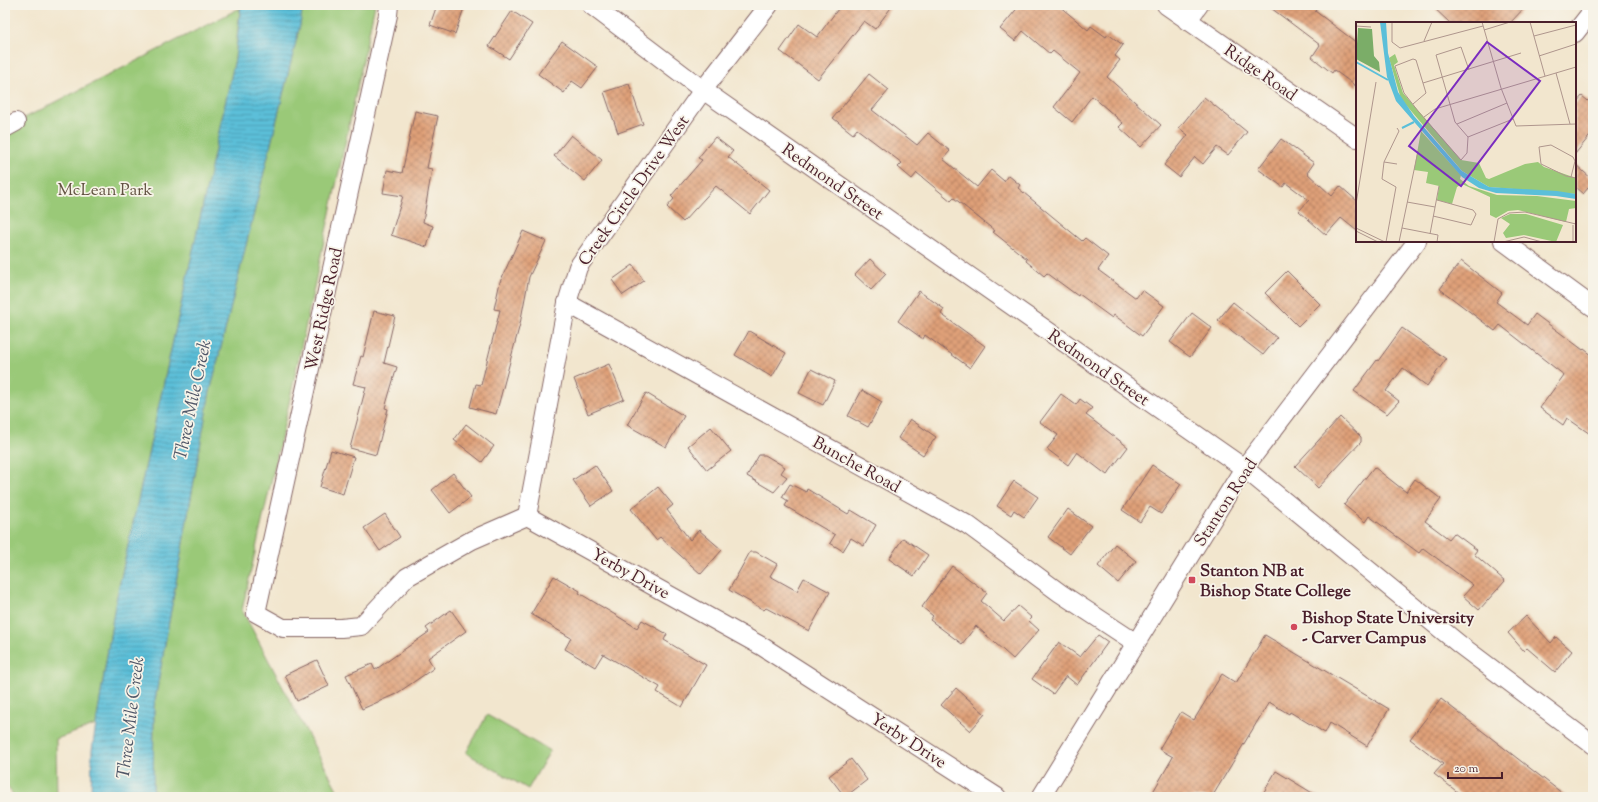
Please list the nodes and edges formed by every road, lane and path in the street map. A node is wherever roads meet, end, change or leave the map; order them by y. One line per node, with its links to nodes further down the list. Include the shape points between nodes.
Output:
1 (388, 5): 16 (street, West Ridge Road, via 388,15 256,613 283,628 361,626 408,577 472,540)
2 (591, 5): 9 (street, Redmond Street)
3 (768, 5): 9 (street, Creek Circle Drive West)
4 (1166, 5): 7 (street, Ridge Road)
5 (1199, 5): 7 (street)
6 (1593, 10): 8 (street)
7 (1187, 21): 10 (street, Ridge Road)
8 (1576, 33)
9 (704, 90): 13 (street, Creek Circle Drive West, via 578,268); 15 (street, Redmond Street)
10 (1356, 137)
11 (1416, 242): 15 (street, Stanton Road)
12 (1504, 242): 14 (street)
13 (567, 303): 16 (street, Creek Circle Drive West); 17 (street, Bunche Road, via 968,525)
14 (1593, 307)
15 (1244, 468): 17 (street, Stanton Road); 18 (street, Redmond Street, via 1460,644)
16 (527, 516): 19 (street, Yerby Drive, via 763,647)
17 (1136, 643): 20 (street, Stanton Road)
18 (1593, 746)
19 (997, 797)
20 (1041, 797)

